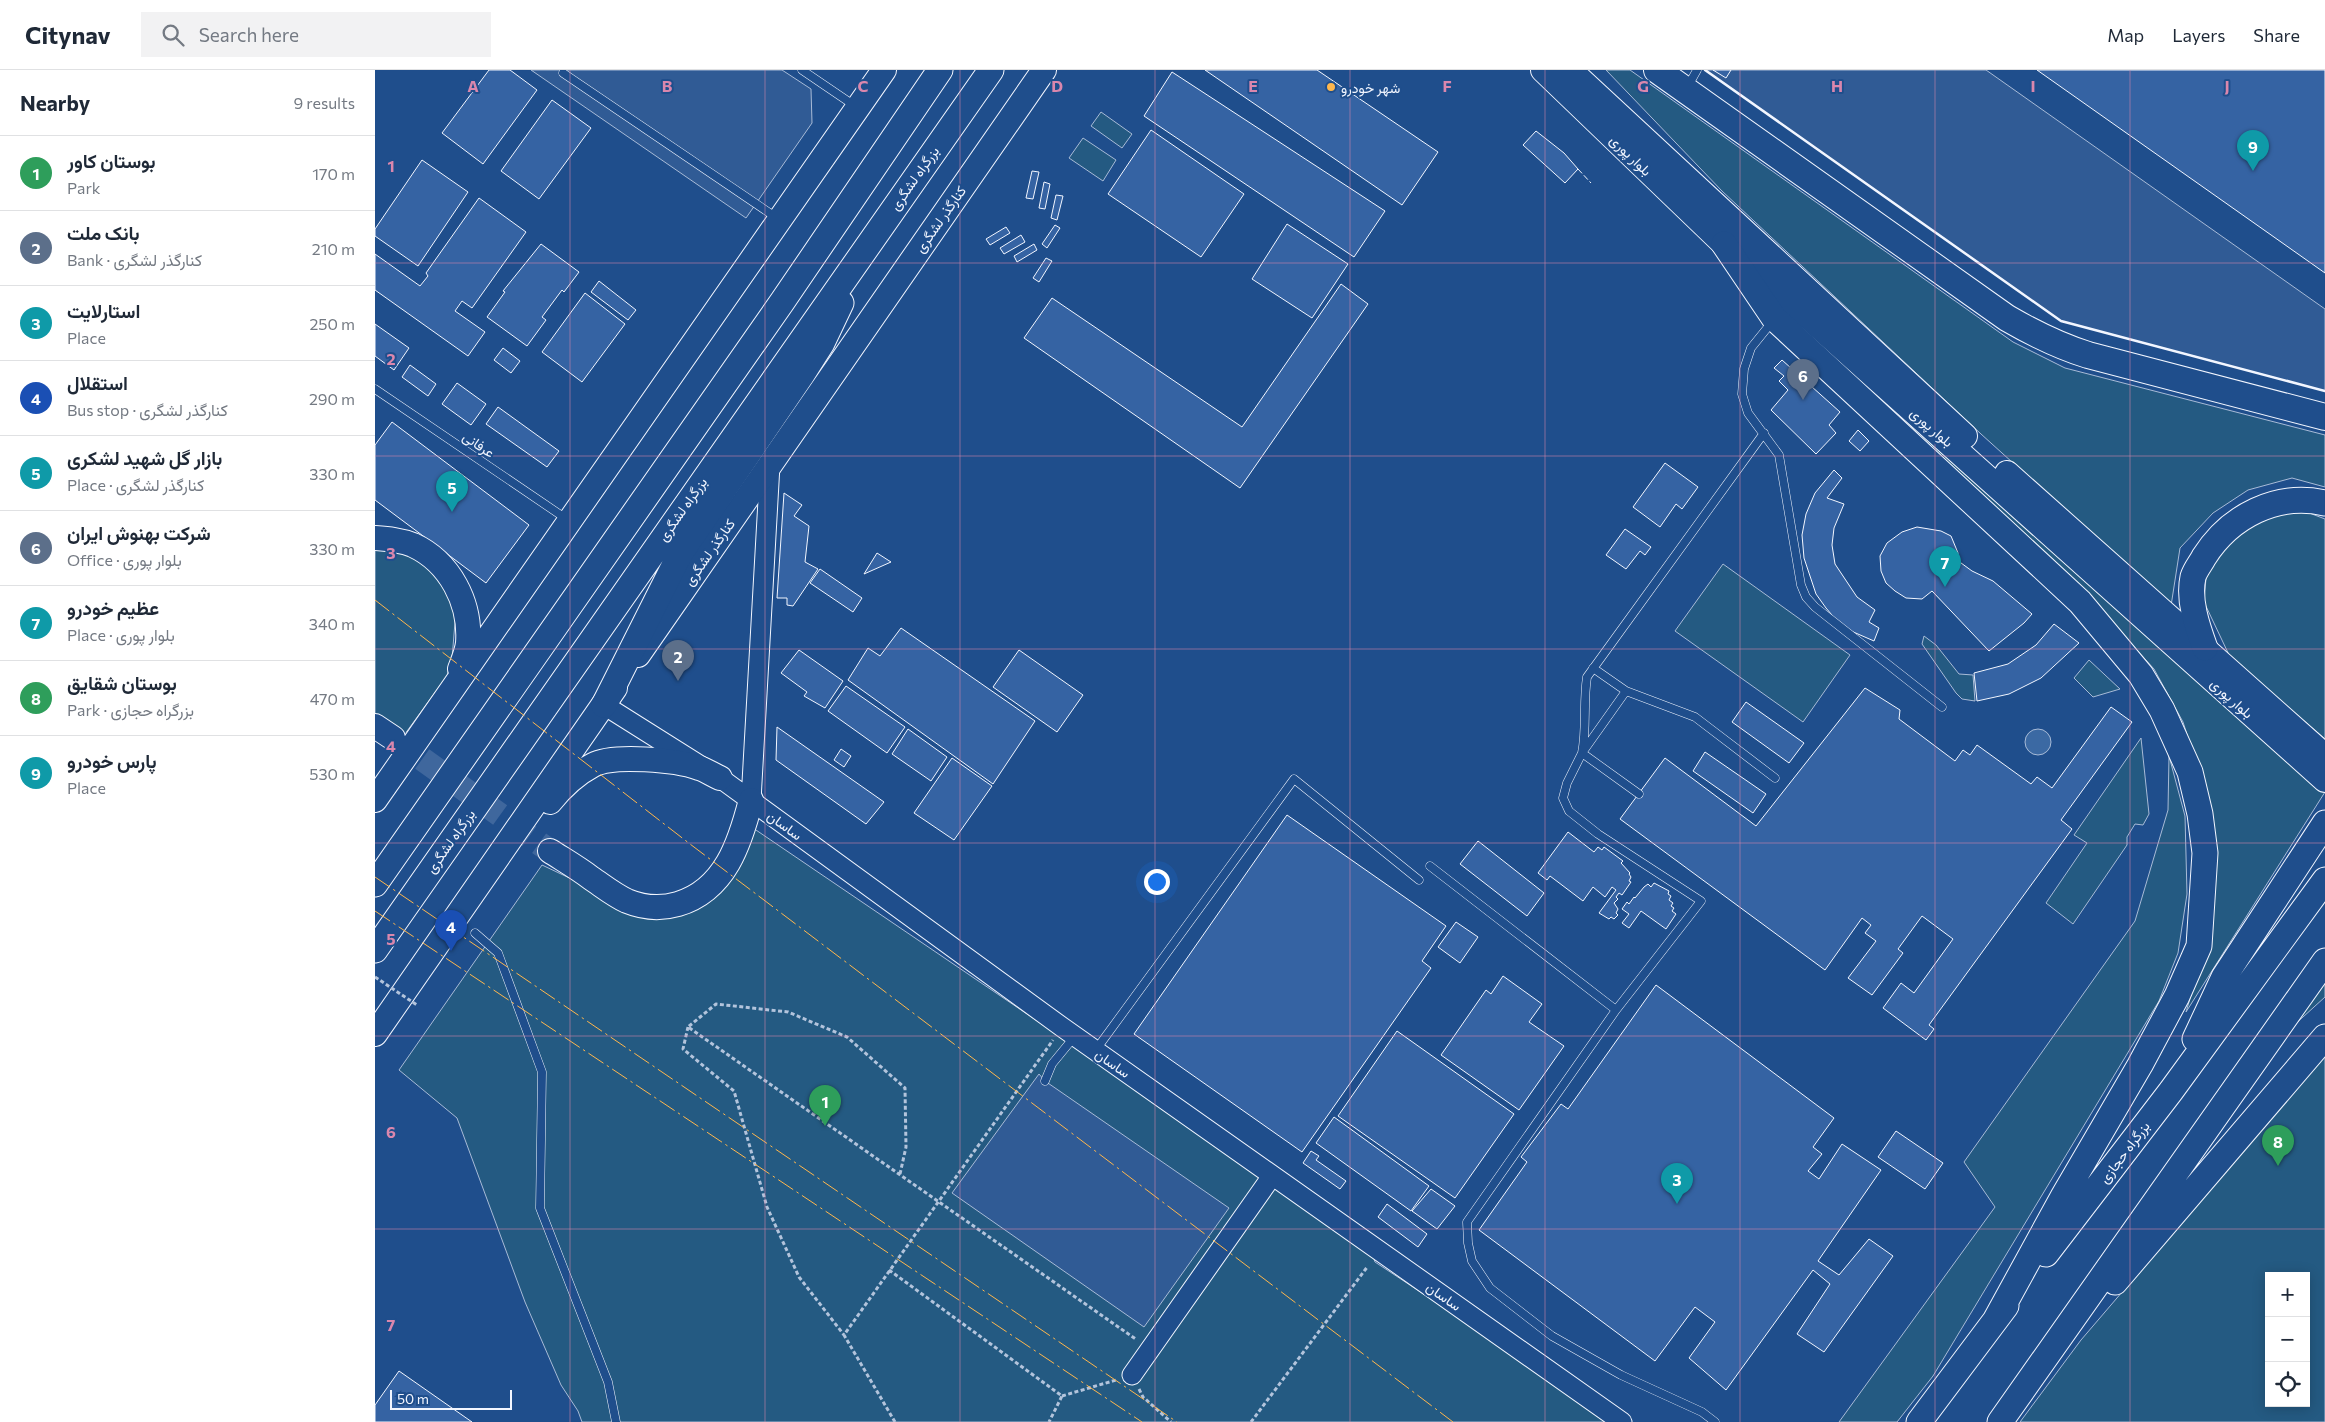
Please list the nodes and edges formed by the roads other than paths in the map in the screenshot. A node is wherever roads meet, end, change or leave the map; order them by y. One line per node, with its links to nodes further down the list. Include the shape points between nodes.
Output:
1 (802, 70): 11 (lane)
2 (884, 70): 11 (main road)
3 (940, 70): 43 (highway, via 783,302)
4 (991, 70): 13 (highway, بزرگراه لشگری)
5 (1044, 70): 19 (main road, کنارگذر لشگری)
6 (1543, 70): 14 (main road, بلوار پوری)
7 (1570, 70): 23 (main road, بلوار پوری, via 1974,444)
8 (1657, 70): 10 (highway)
9 (563, 73): 12 (lane)
10 (1691, 80): 17 (highway, via 2007,318 2035,334 2088,355)
11 (857, 108): 12 (main road)
12 (779, 219): 21 (main road)
13 (876, 231): 27 (highway, via 822,343 680,554); 45 (highway, بزرگراه لشگری)
14 (1724, 244): 15 (highway); 33 (main road, بلوار پوری)
15 (1774, 318): 18 (lane, via 1751,348 1744,369 1742,394 1749,414); 55 (highway, via 2080,602 2141,675 2162,710 2190,772 2200,814 2205,853 2199,946 2145,1056)
16 (375, 389): 21 (lane, عرفانی)
17 (2325, 417)
18 (1764, 433): 24 (lane); 28 (lane, via 1779,455 1801,585 1806,597 1815,608)
19 (770, 465): 27 (main road, کنارگذر لشگری); 36 (street)
20 (2325, 503): 23 (highway, via 2278,502 2243,517 2221,535 2193,575 2196,624)
21 (569, 520): 25 (main road)
22 (375, 538): 25 (main road, via 413,545 433,558 454,582 466,613 468,644)
23 (2205, 648): 30 (main road, بلوار پوری)
24 (1593, 668): 26 (lane); 29 (lane, via 1587,677 1583,699 1585,739)
25 (457, 682): 35 (main road)
26 (1627, 691): 29 (lane); 32 (lane, via 1695,717)
27 (603, 705): 31 (street, ساسان); 38 (main road, کنارگذر لشگری)
28 (1943, 707)
29 (1582, 752): 34 (lane); 47 (lane, via 1563,798 1569,811 1598,834 1701,901)
30 (2325, 756)
31 (720, 778): 36 (street, ساسان); 38 (main road, via 700,768 671,761 619,760 595,764 564,785 526,830)
32 (1775, 778)
33 (2325, 780)
34 (1639, 794)
35 (375, 800)
36 (751, 800): 39 (main road, via 734,854 722,873 689,901 670,906 654,908 625,900); 48 (street, ساسان)
37 (2325, 824): 53 (highway, via 2224,977)
38 (514, 834): 49 (main road, کنارگذر لشگری)
39 (550, 851)
40 (1431, 866): 47 (lane)
41 (1419, 880): 51 (lane, via 1294,779)
42 (2325, 880): 53 (highway, بزرگراه حجازی)
43 (375, 884)
44 (475, 933): 58 (lane, via 498,953 542,1072 540,1208 608,1382)
45 (375, 950)
46 (2325, 961): 56 (highway)
47 (1616, 1010): 60 (lane, via 1467,1222 1471,1261 1490,1288 1552,1336 1621,1375 1702,1412)
48 (1069, 1032): 51 (street, ساسان); 52 (lane)
49 (375, 1034)
50 (2325, 1036): 56 (highway, via 2129,1267)
51 (1095, 1051): 54 (street, ساسان)
52 (1045, 1081)
53 (2171, 1091): 55 (highway, بزرگراه حجازی)
54 (1272, 1176): 57 (street); 59 (street, ساسان)
55 (1996, 1319): 61 (highway, بزرگراه حجازی)
56 (2042, 1364): 62 (highway)
57 (1132, 1375)
58 (616, 1422)
59 (1622, 1422)
60 (1715, 1422)
61 (1919, 1422)
62 (2001, 1422)

